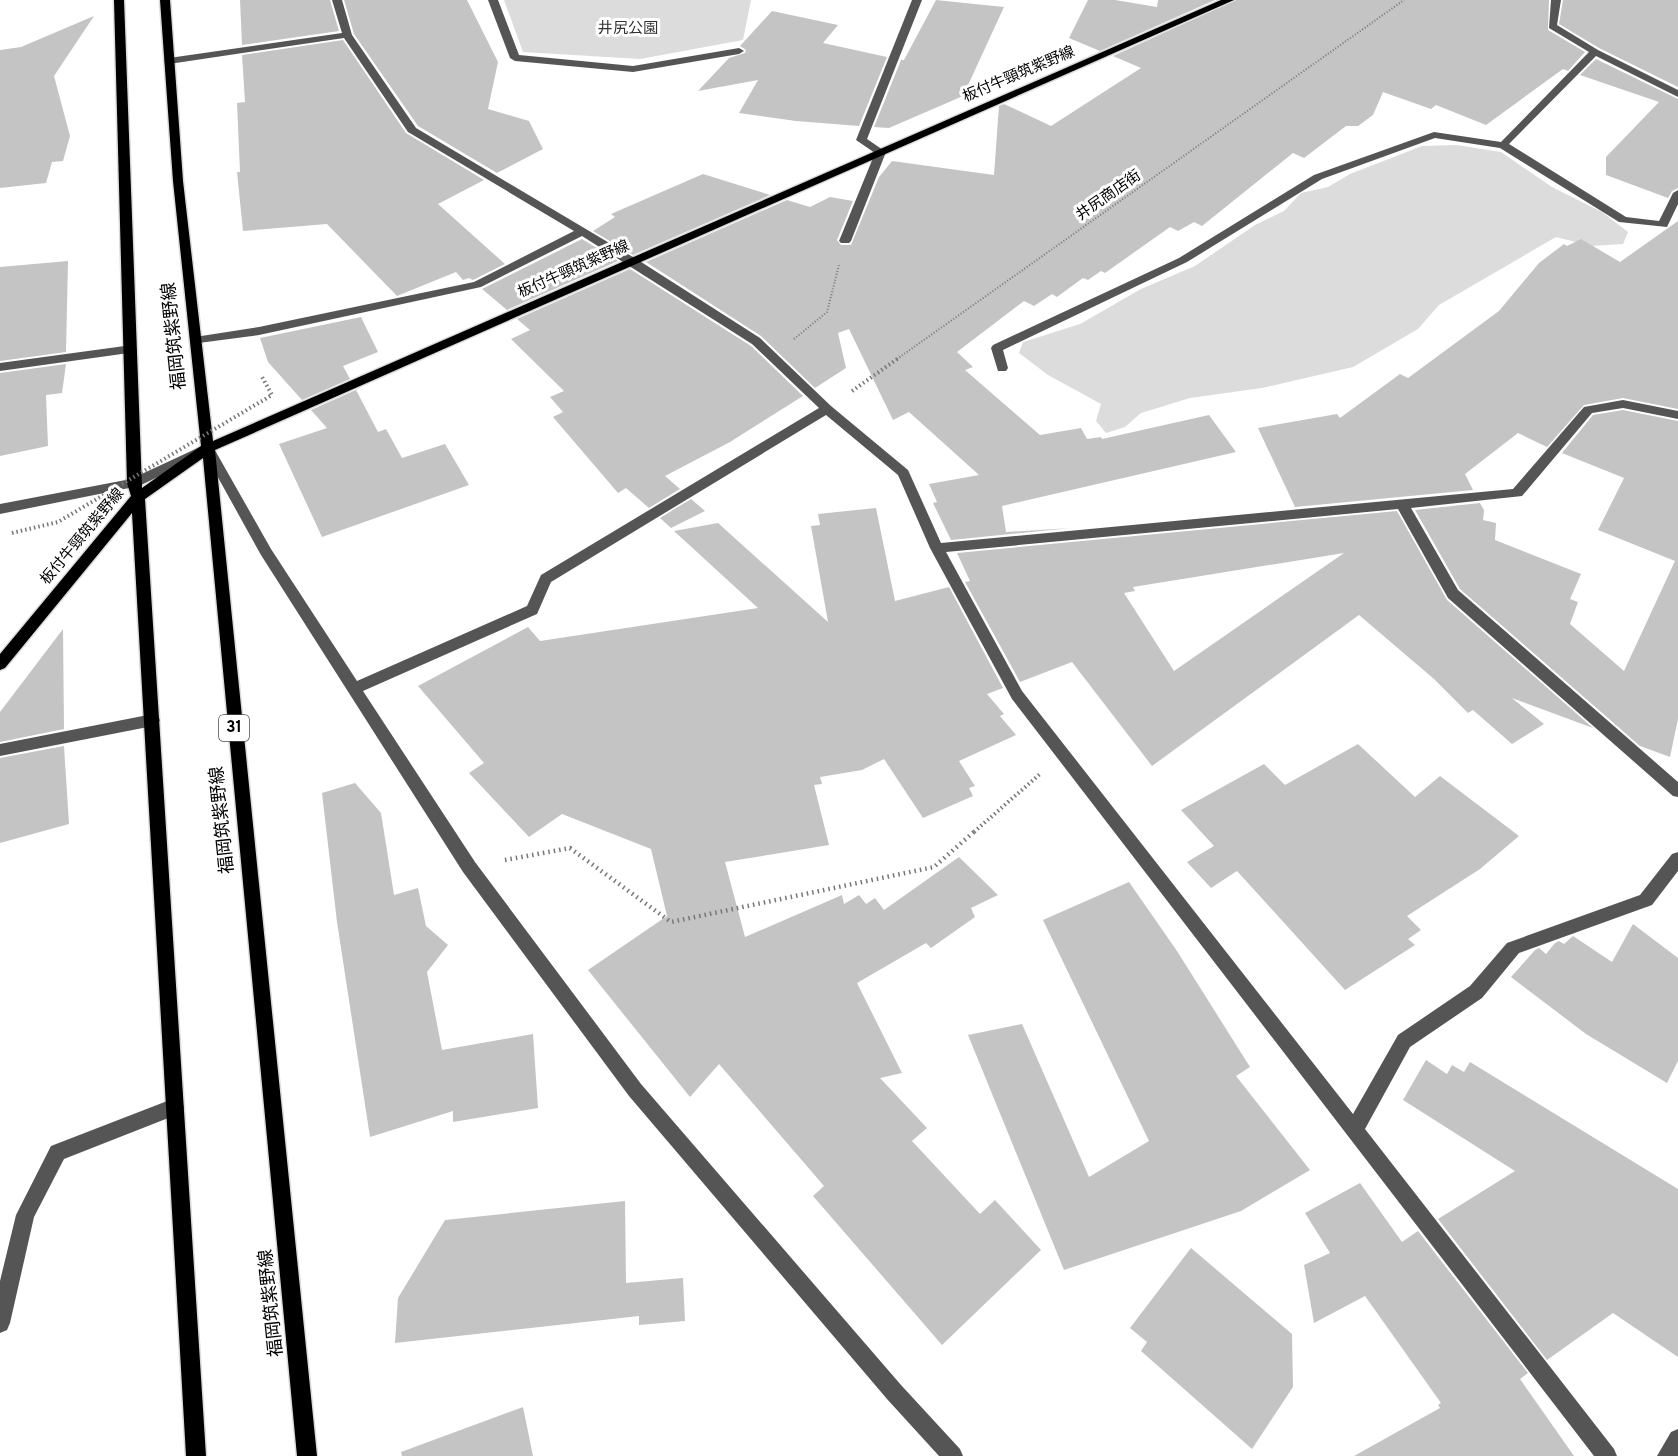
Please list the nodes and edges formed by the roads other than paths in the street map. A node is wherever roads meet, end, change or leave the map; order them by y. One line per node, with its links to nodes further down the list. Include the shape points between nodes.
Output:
1 (119, 0): 20 (main road)
2 (165, 0): 11 (main road, 福岡筑紫野線 / 31)
3 (337, 0): 8 (street)
4 (493, 0): 9 (street, via 515,58 633,69)
5 (918, 0): 14 (street, via 861,140)
6 (1228, 0): 14 (main road, 板付牛頸筑紫野線)
7 (1556, 0): 10 (street, via 1552,26)
8 (347, 35): 11 (street); 16 (street, via 412,130)
9 (739, 51)
10 (1595, 52): 12 (street); 13 (street)
11 (169, 61): 19 (main road, 福岡筑紫野線 / 31)
12 (1678, 94)
13 (1503, 145): 15 (street, via 1623,220 1663,225); 22 (street, via 1434,135 1318,177 1183,260 997,348)
14 (881, 152): 17 (street); 18 (main road, 板付牛頸筑紫野線)
15 (1678, 193)
16 (582, 231): 18 (street); 19 (street, via 477,285)
17 (845, 241)
18 (634, 262): 23 (street, via 756,341); 25 (main road, 板付牛頸筑紫野線)
19 (195, 341): 25 (main road, 福岡筑紫野線 / 31)
20 (132, 349): 21 (street); 26 (main road)
21 (0, 367)
22 (1002, 368)
23 (826, 409): 29 (street, via 903,473); 31 (street, via 546,579 532,610)
24 (1678, 415): 27 (street, via 1623,404 1588,410 1516,493)
25 (208, 448): 26 (main road, 板付牛頸筑紫野線); 31 (street, via 266,552); 41 (main road, 福岡筑紫野線 / 31)
26 (136, 490): 28 (street); 30 (main road, 板付牛頸筑紫野線); 32 (main road)
27 (1402, 504): 29 (street); 34 (street, via 1453,594)
28 (0, 509)
29 (937, 548): 37 (street, via 1017,695)
30 (0, 664)
31 (353, 689): 42 (street, via 469,867 635,1090)
32 (153, 720): 33 (street); 36 (main road)
33 (0, 750)
34 (1678, 791)
35 (1678, 859): 37 (street, via 1646,900 1513,948 1476,992 1404,1041)
36 (175, 1107): 38 (street, via 58,1152 25,1215); 40 (main road)
37 (1354, 1130): 43 (street)
38 (0, 1323)
39 (1678, 1439): 44 (street)
40 (196, 1456)
41 (307, 1456)
42 (953, 1456)
43 (1607, 1456)
44 (1667, 1456)

